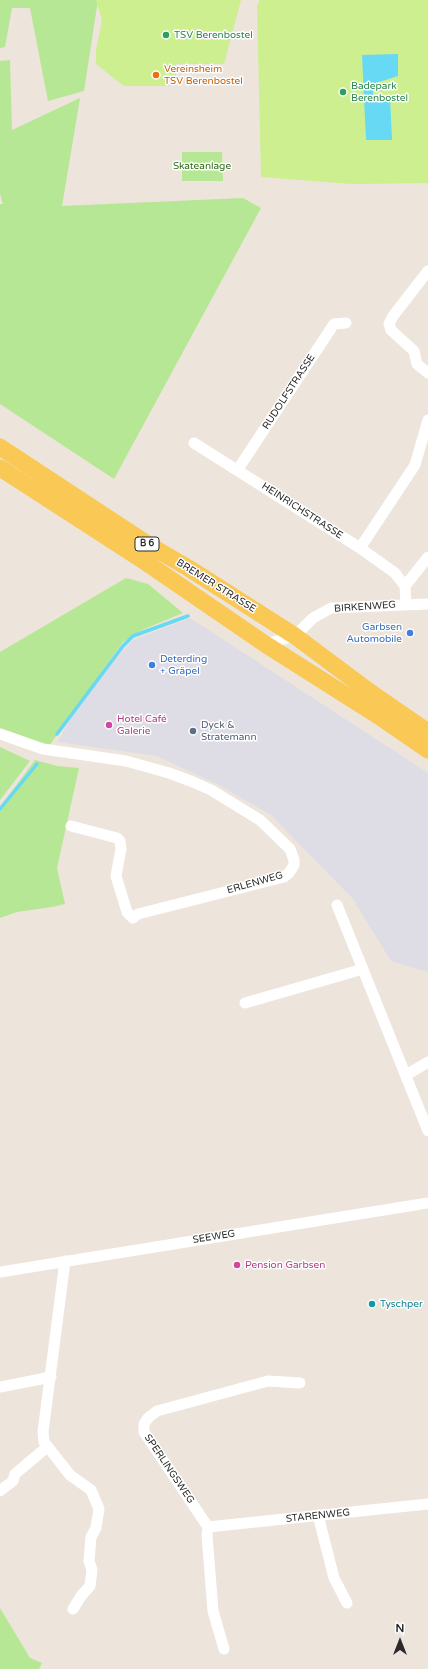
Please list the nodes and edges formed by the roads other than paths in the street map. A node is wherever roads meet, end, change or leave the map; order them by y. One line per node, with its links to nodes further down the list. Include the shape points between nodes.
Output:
1 (428, 271): 3 (street, via 389,324 391,330 414,351 417,364)
2 (346, 322): 8 (street, RUDOLFSTRASSE, via 334,324)
3 (428, 373)
4 (428, 420): 9 (street, via 415,465)
5 (194, 443): 8 (street, HEINRICHSTRASSE)
6 (0, 447): 14 (main road, BREMER STRASSE / B 6, via 149,545)
7 (0, 468): 15 (main road, BREMER STRASSE / B 6, via 141,559)
8 (238, 470): 9 (street, HEINRICHSTRASSE)
9 (360, 548): 11 (street, HEINRICHSTRASSE, via 395,573)
10 (428, 556): 11 (street)
11 (405, 586): 12 (street)
12 (406, 604): 13 (street, BIRKENWEG); 14 (street, BIRKENWEG, via 330,608 313,618)
13 (428, 604)
14 (296, 636): 15 (street); 16 (main road, BREMER STRASSE / B 6)
15 (265, 644): 18 (main road, BREMER STRASSE / B 6)
16 (428, 732)
17 (0, 734): 19 (street, ERLENWEG, via 43,749 126,761 193,782 217,793 260,820 290,849 294,865 284,877 138,914 133,918 127,912 116,876 120,841)
18 (428, 750)
19 (71, 826)
20 (337, 905): 21 (street)
21 (363, 969): 22 (street); 24 (street)
22 (245, 1003)
23 (428, 1062): 24 (street)
24 (406, 1075): 25 (street)
25 (428, 1130)
26 (428, 1203): 27 (street, SEEWEG)
27 (65, 1261): 28 (street, SEEWEG); 29 (street)
28 (0, 1272)
29 (51, 1377): 31 (street); 32 (street, via 43,1432)
30 (300, 1383): 36 (street, SPERLINGSWEG, via 268,1382 157,1411 144,1424 144,1432)
31 (0, 1387)
32 (47, 1447): 33 (street, via 15,1474 13,1480); 38 (street, via 70,1475 91,1490 99,1509 96,1528 91,1537 90,1586)
33 (0, 1491)
34 (428, 1504): 35 (street, STARENWEG)
35 (318, 1515): 36 (street, STARENWEG); 37 (street, via 334,1578)
36 (208, 1527): 39 (street, via 213,1611)
37 (347, 1603)
38 (73, 1610)
39 (224, 1649)

